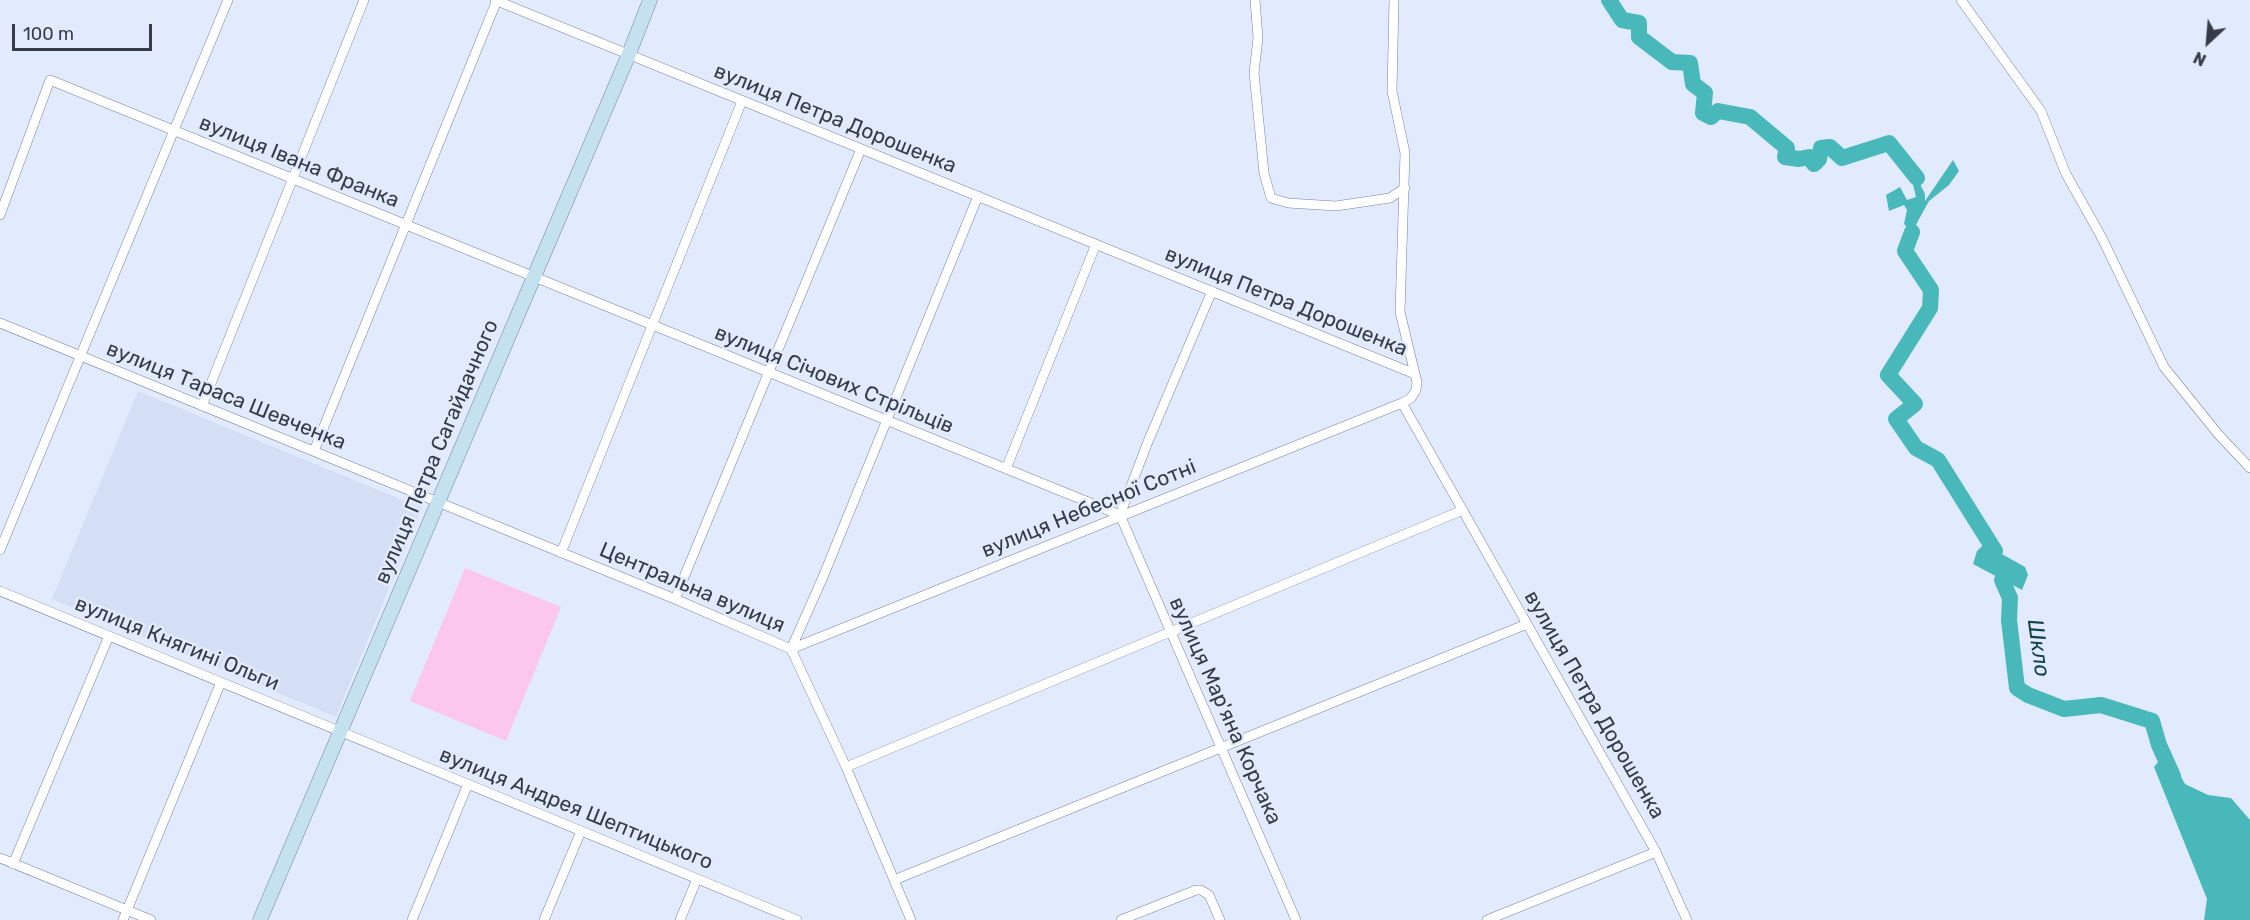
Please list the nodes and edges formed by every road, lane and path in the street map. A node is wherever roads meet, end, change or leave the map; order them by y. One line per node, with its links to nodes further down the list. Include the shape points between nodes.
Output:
1 (228, 0): 10 (street)
2 (364, 0): 12 (street)
3 (496, 0): 8 (street, вулиця Петра Дорошенка); 16 (street)
4 (650, 0): 8 (street, вулиця Петра Сагайдачного)
5 (1255, 0): 13 (street, via 1258,38 1254,73 1264,173 1271,198 1336,207 1390,198)
6 (1394, 0): 13 (street, via 1392,91 1405,153)
7 (1961, 0): 29 (street, via 2041,111 2066,174 2102,238 2164,367)
8 (629, 54): 9 (street, вулиця Петра Дорошенка); 18 (street, вулиця Петра Сагайдачного)
9 (742, 101): 11 (street, вулиця Петра Дорошенка); 21 (street)
10 (174, 130): 12 (street, вулиця Івана Франка); 15 (street, вулиця Івана Франка, via 50,80); 22 (street)
11 (861, 149): 14 (street, вулиця Петра Дорошенка); 23 (street)
12 (293, 179): 16 (street, вулиця Івана Франка); 26 (street)
13 (1405, 188): 24 (street, via 1400,312)
14 (978, 196): 17 (street, вулиця Петра Дорошенка); 27 (street)
15 (0, 215)
16 (406, 225): 18 (street, вулиця Івана Франка); 28 (street)
17 (1096, 244): 19 (street, вулиця Петра Дорошенка); 30 (street)
18 (534, 277): 21 (street, вулиця Січових Стрільців); 31 (street, вулиця Петра Сагайдачного)
19 (1212, 291): 24 (street, вулиця Петра Дорошенка); 33 (street)
20 (0, 323): 22 (street, вулиця Тараса Шевченка)
21 (652, 325): 23 (street, вулиця Січових Стрільців); 35 (street)
22 (80, 356): 26 (street, вулиця Тараса Шевченка); 34 (street)
23 (768, 372): 27 (street, вулиця Січових Стрільців); 37 (street)
24 (1415, 374): 25 (street, вулиця Петра Дорошенка, via 1416,390)
25 (1402, 403): 32 (street, вулиця Петра Дорошенка); 33 (street, вулиця Небесної Сотні)
26 (202, 406): 28 (street, вулиця Тараса Шевченка)
27 (887, 421): 30 (street, вулиця Січових Стрільців); 41 (street)
28 (314, 451): 31 (street, вулиця Тараса Шевченка)
29 (2250, 468)
30 (1006, 469): 33 (street, вулиця Січових Стрільців)
31 (439, 502): 35 (street, Центральна вулиця); 43 (street, вулиця Петра Сагайдачного)
32 (1463, 510): 38 (street, вулиця Петра Дорошенка); 39 (street)
33 (1120, 515): 39 (street, вулиця Мар'яна Корчака); 41 (street, вулиця Небесної Сотні)
34 (0, 550)
35 (561, 552): 37 (street, Центральна вулиця)
36 (0, 591): 40 (street, вулиця Княгині Ольги)
37 (675, 599): 41 (street, Центральна вулиця)
38 (1527, 624): 44 (street); 48 (street, вулиця Петра Дорошенка)
39 (1171, 632): 44 (street, вулиця Мар'яна Корчака); 45 (street)
40 (109, 636): 42 (street, вулиця Княгині Ольги); 50 (street)
41 (791, 649): 45 (street, Центральна вулиця)
42 (221, 682): 43 (street, вулиця Княгині Ольги); 53 (street)
43 (341, 731): 46 (street, вулиця Андрея Шептицького); 56 (street, вулиця Петра Сагайдачного)
44 (1221, 748): 52 (street); 64 (street, вулиця Мар'яна Корчака)
45 (846, 767): 52 (street, Центральна вулиця)
46 (468, 784): 47 (street, вулиця Андрея Шептицького); 57 (street)
47 (581, 831): 51 (street, вулиця Андрея Шептицького); 58 (street)
48 (1656, 852): 65 (street); 66 (street, вулиця Петра Дорошенка)
49 (0, 858): 50 (street)
50 (13, 864): 53 (street)
51 (697, 879): 59 (street); 60 (street, вулиця Андрея Шептицького)
52 (894, 880): 61 (street, Центральна вулиця)
53 (127, 910): 54 (street); 55 (street)
54 (123, 920)
55 (151, 920)
56 (260, 920)
57 (412, 920)
58 (544, 920)
59 (680, 920)
60 (797, 920)
61 (911, 920)
62 (1121, 920): 63 (street, via 1196,890 1209,895)
63 (1220, 920)
64 (1296, 920)
65 (1486, 920)
66 (1687, 920)

